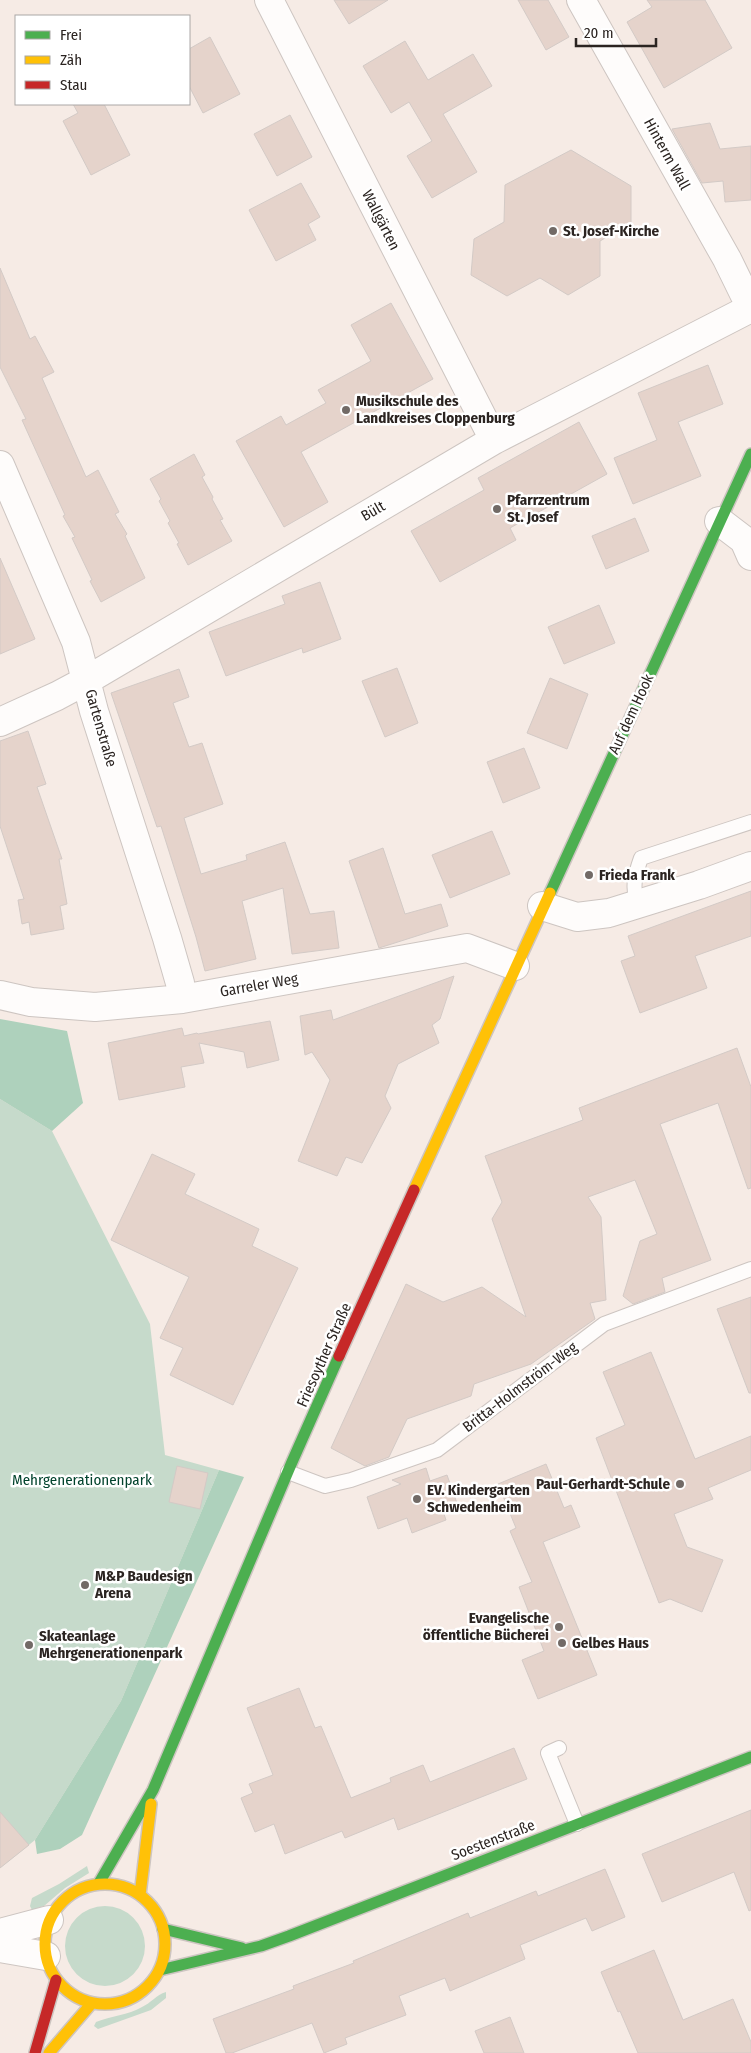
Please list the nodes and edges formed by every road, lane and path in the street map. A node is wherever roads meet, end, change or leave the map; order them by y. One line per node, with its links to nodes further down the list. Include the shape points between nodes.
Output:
1 (269, 0): 4 (street, Wallgärten)
2 (581, 0): 3 (street, Hinterm Wall, via 727,259)
3 (751, 308): 4 (street, Bült)
4 (494, 440): 9 (street, Bült)
5 (751, 454): 7 (street, Auf dem Hook)
6 (0, 465): 9 (street, Gartenstraße, via 76,642)
7 (719, 521): 8 (street, via 744,540); 14 (street, Auf dem Hook)
8 (751, 556)
9 (87, 680): 10 (street, Bült); 18 (street, Gartenstraße, via 94,711 168,938)
10 (0, 722)
11 (751, 822): 13 (lane, via 642,858 634,878)
12 (751, 866): 13 (street)
13 (637, 904): 14 (street, via 577,918)
14 (542, 906): 15 (street, Auf dem Hook)
15 (530, 935): 16 (street, Friesoyther Straße)
16 (515, 966): 18 (street, Garreler Weg, via 467,948); 20 (street, Friesoyther Straße)
17 (0, 995): 18 (street, Garreler Weg, via 30,1002 96,1007)
18 (182, 999)
19 (751, 1269): 20 (lane, Britta-Holmström-Weg, via 604,1324 437,1450 325,1486)
20 (288, 1472): 23 (street, Friesoyther Straße)
21 (560, 1748): 24 (lane, via 548,1753)
22 (751, 1757): 24 (street, Soestenstraße)
23 (153, 1790): 25 (street, Friesoyther Straße); 26 (street, Friesoyther Straße)
24 (577, 1824): 31 (street, Soestenstraße, via 261,1946)
25 (99, 1883): 26 (street); 27 (street, via 76,1891 60,1903)
26 (140, 1894): 28 (street)
27 (49, 1920): 29 (street); 32 (street, via 45,1938)
28 (163, 1929): 31 (street, Soestenstraße); 33 (street, via 165,1945)
29 (0, 1933)
30 (0, 1948): 32 (street)
31 (245, 1948): 33 (street, Soestenstraße)
32 (51, 1968): 34 (street, via 77,1997); 35 (street)
33 (160, 1970): 34 (street, via 143,1990 128,1999 110,2004)
34 (92, 2003): 36 (street)
35 (34, 2053)
36 (49, 2053)

